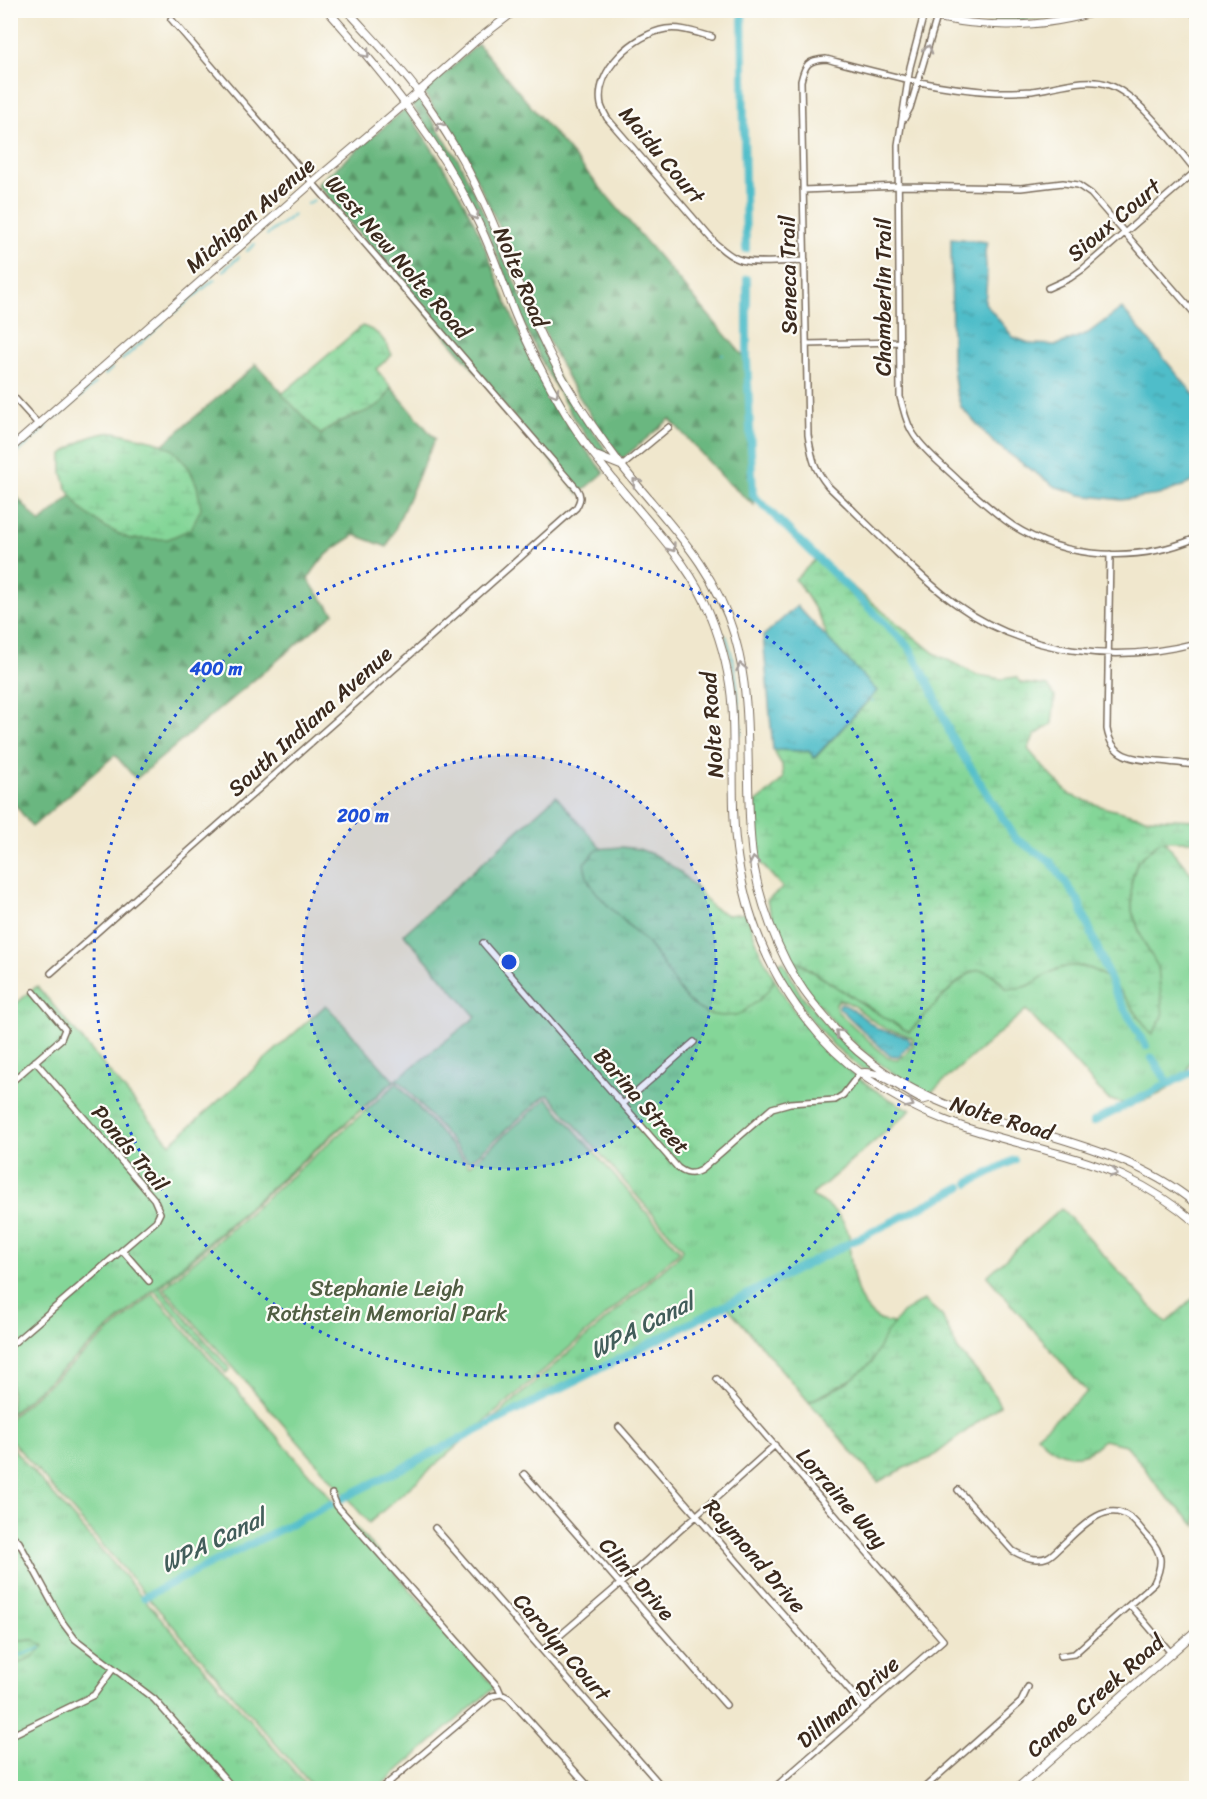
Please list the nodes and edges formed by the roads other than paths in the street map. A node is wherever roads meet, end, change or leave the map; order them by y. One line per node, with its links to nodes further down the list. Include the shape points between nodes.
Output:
1 (327, 10): 15 (street, Nolte Road, one-way to 15)
2 (347, 10): 14 (street, Nolte Road)
3 (516, 10): 14 (street, Michigan Avenue)
4 (906, 10): 7 (street)
5 (1101, 10): 8 (street, via 1066,20 1016,26)
6 (1190, 10): 9 (street)
7 (924, 13): 8 (street); 12 (street)
8 (938, 14): 13 (street, one-way to 8)
9 (1197, 16)
10 (171, 19): 18 (street, West New Nolte Road)
11 (712, 37): 22 (street, Maidu Court, via 684,29 666,29 637,40 608,72 600,97 602,107 607,118 726,253 747,262)
12 (908, 81): 13 (street, Seneca Trail); 16 (street); 20 (street, Seneca Trail, via 826,59 808,63 801,81)
13 (918, 83): 16 (street); 17 (street, Seneca Trail, via 999,92 1076,83 1107,84 1136,101)
14 (419, 92): 15 (street, Michigan Avenue); 32 (street, Nolte Road, one-way to 14, via 546,346 504,245 462,159)
15 (406, 104): 18 (street, Michigan Avenue); 31 (street, Nolte Road, one-way to 31, via 446,161 476,218 542,370)
16 (903, 120): 19 (street, via 898,145)
17 (1197, 171): 21 (street, Sioux Court)
18 (312, 183): 28 (street, Michigan Avenue); 33 (street, West New Nolte Road)
19 (899, 186): 20 (street); 21 (street, Chamberlin Trail, via 1078,185); 25 (street, Chamberlin Trail)
20 (803, 190): 22 (street, Seneca Trail)
21 (1125, 232): 23 (street, Sioux Court, via 1070,278); 24 (street, Chamberlin Trail)
22 (805, 261): 26 (street, Seneca Trail)
23 (1048, 288)
24 (1197, 315)
25 (900, 342): 26 (street); 35 (street, Chamberlin Trail, via 900,397 913,435 928,451 988,508 1014,526 1068,548)
26 (806, 344): 37 (street, Seneca Trail, via 808,435 813,464 828,486 931,585 995,628 1033,642 1083,653)
27 (10, 393): 28 (street)
28 (39, 425): 30 (street, Michigan Avenue)
29 (669, 427): 32 (street)
30 (10, 449)
31 (593, 453): 32 (street); 44 (street, Nolte Road, one-way to 44, via 671,546 710,612 726,661 732,704 738,858 748,904 763,949 784,988 831,1048)
32 (622, 466): 46 (street, Nolte Road, one-way to 32, via 875,1065 837,1032 803,991 777,944 752,855 747,718 734,633 704,567)
33 (577, 489): 40 (street, South Indiana Avenue, via 580,500 576,508)
34 (1197, 538): 35 (street, Chamberlin Trail, via 1159,551)
35 (1110, 554): 37 (street)
36 (1197, 643): 37 (street, Seneca Trail, via 1138,654)
37 (1108, 653): 38 (street, via 1107,729 1114,748 1134,759)
38 (1197, 765)
39 (483, 943): 47 (street, Barina Street)
40 (51, 973)
41 (34, 992): 43 (street, via 65,1029 61,1039)
42 (694, 1042): 47 (street)
43 (35, 1061): 45 (street); 54 (street, Ponds Trail, via 154,1199 160,1213 156,1221)
44 (860, 1073): 46 (street, via 876,1074 923,1100); 47 (street, Barina Street, via 835,1100 790,1102 772,1108 692,1174 678,1168); 50 (street, Nolte Road, one-way to 50, via 904,1102 946,1121)
45 (10, 1083)
46 (932, 1098): 48 (street, Nolte Road)
47 (623, 1104)
48 (1064, 1140): 49 (street, Nolte Road); 50 (street)
49 (1096, 1150): 51 (street); 52 (street, Nolte Road, via 1158,1177)
50 (1046, 1151): 51 (street, Nolte Road)
51 (1075, 1159): 53 (street, Nolte Road, one-way to 53, via 1121,1175)
52 (1197, 1204)
53 (1197, 1223)
54 (122, 1250): 55 (street); 56 (street, Ponds Trail)
55 (149, 1281)
56 (10, 1346)
57 (717, 1379): 59 (street, Lorraine Way)
58 (619, 1427): 63 (street, Raymond Drive)
59 (775, 1445): 63 (street); 71 (street, Lorraine Way)
60 (524, 1474): 68 (street, Clint Drive)
61 (958, 1490): 69 (street, via 1013,1551 1024,1557 1049,1556 1103,1513 1116,1511 1130,1517 1155,1544 1161,1559 1154,1583)
62 (332, 1494): 77 (street, via 337,1506)
63 (698, 1515): 68 (street); 79 (street, Raymond Drive)
64 (435, 1528): 72 (street, Carolyn Court)
65 (10, 1533): 66 (street)
66 (19, 1542): 67 (street); 75 (street, via 75,1640)
67 (10, 1550)
68 (619, 1585): 72 (street); 78 (street, Clint Drive)
69 (1130, 1605): 73 (street); 74 (street, via 1074,1654)
70 (1197, 1631): 73 (main road, Canoe Creek Road)
71 (943, 1640): 79 (street, Dillman Drive)
72 (543, 1650): 84 (street, Carolyn Court)
73 (1171, 1653): 87 (main road, Canoe Creek Road)
74 (1060, 1656)
75 (113, 1669): 80 (street, via 94,1695); 81 (street, via 154,1699)
76 (1028, 1687): 86 (street, via 1022,1702)
77 (501, 1694): 82 (street, via 492,1696); 83 (street, via 509,1698)
78 (726, 1705)
79 (865, 1708): 85 (street, Dillman Drive)
80 (10, 1736)
81 (233, 1788)
82 (382, 1788)
83 (590, 1788)
84 (663, 1788)
85 (774, 1788)
86 (924, 1788)
87 (1018, 1788)

